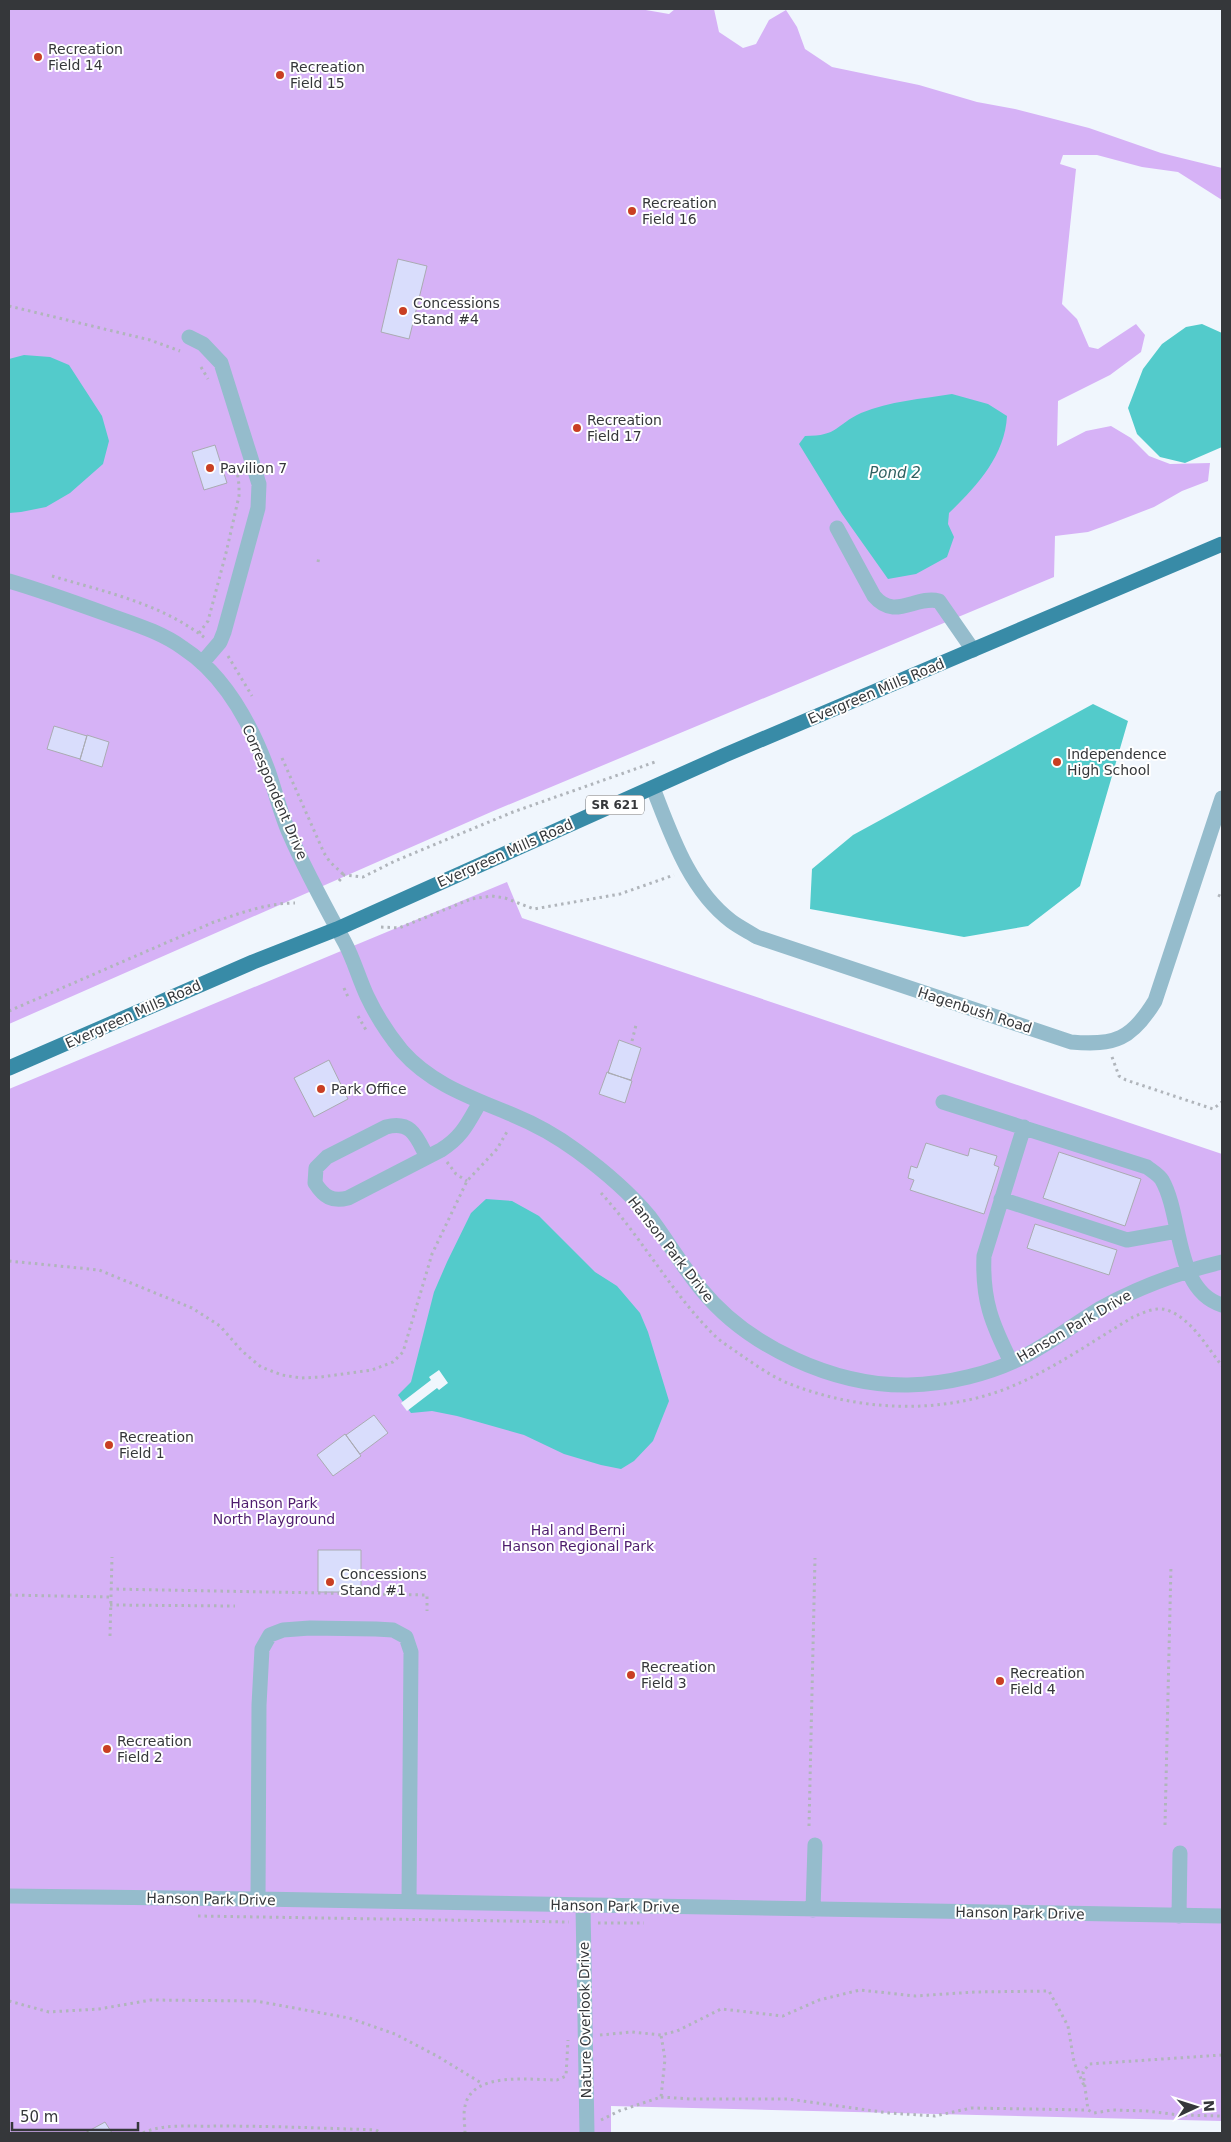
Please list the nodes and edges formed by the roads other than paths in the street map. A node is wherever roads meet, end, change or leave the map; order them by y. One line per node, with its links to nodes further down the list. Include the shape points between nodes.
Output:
1 (189, 337): 6 (street, via 203,344 221,363 256,470 260,496 224,632 220,642)
2 (837, 528): 5 (street, via 882,605 894,608 930,598 939,601)
3 (1222, 544): 5 (main road, Evergreen Mills Road / SR 621)
4 (9, 581): 6 (street, Correspondent Drive, via 149,630 182,647)
5 (973, 650): 7 (main road, Evergreen Mills Road / SR 621)
6 (202, 663): 9 (street, Correspondent Drive, via 235,701 252,734 290,835)
7 (653, 788): 8 (street, Hagenbush Road, via 679,853 704,894 730,920 757,937 1071,1042 1095,1044 1115,1040 1131,1032 1155,1001); 9 (main road, Evergreen Mills Road / SR 621)
8 (1222, 798)
9 (337, 929): 10 (main road, Evergreen Mills Road / SR 621); 11 (street, Hanson Park Drive, via 367,995 403,1051 441,1083)
10 (9, 1068)
11 (480, 1102): 14 (street, via 455,1142); 20 (street, Hanson Park Drive, via 540,1128 574,1148 602,1170 648,1215 699,1288 752,1338 849,1379 908,1385 944,1382)
12 (943, 1102): 13 (street)
13 (1024, 1127): 15 (street); 16 (street, via 1147,1167 1161,1178)
14 (427, 1158): 14 (street, via 337,1201 324,1196 315,1184 316,1168 327,1157 394,1125 404,1126 415,1134)
15 (1002, 1199): 16 (street, via 1127,1240); 20 (street, via 984,1256 983,1276 991,1320)
16 (1177, 1231): 18 (street)
17 (1222, 1262): 18 (street, Hanson Park Drive)
18 (1190, 1271): 19 (street, via 1201,1294); 20 (street, Hanson Park Drive, via 1129,1294)
19 (1222, 1305)
20 (1011, 1362)
21 (815, 1845): 27 (street)
22 (1180, 1853): 28 (street)
23 (9, 1896): 24 (street, Hanson Park Drive)
24 (258, 1899): 25 (street, Hanson Park Drive); 25 (street, via 262,1649 270,1635 283,1630 376,1628 393,1630 406,1637 411,1652)
25 (409, 1902): 26 (street, Hanson Park Drive)
26 (584, 1906): 27 (street, Hanson Park Drive); 30 (street, Nature Overlook Drive)
27 (814, 1910): 28 (street, Hanson Park Drive)
28 (1179, 1916): 29 (street, Hanson Park Drive)
29 (1222, 1916)
30 (587, 2129)

